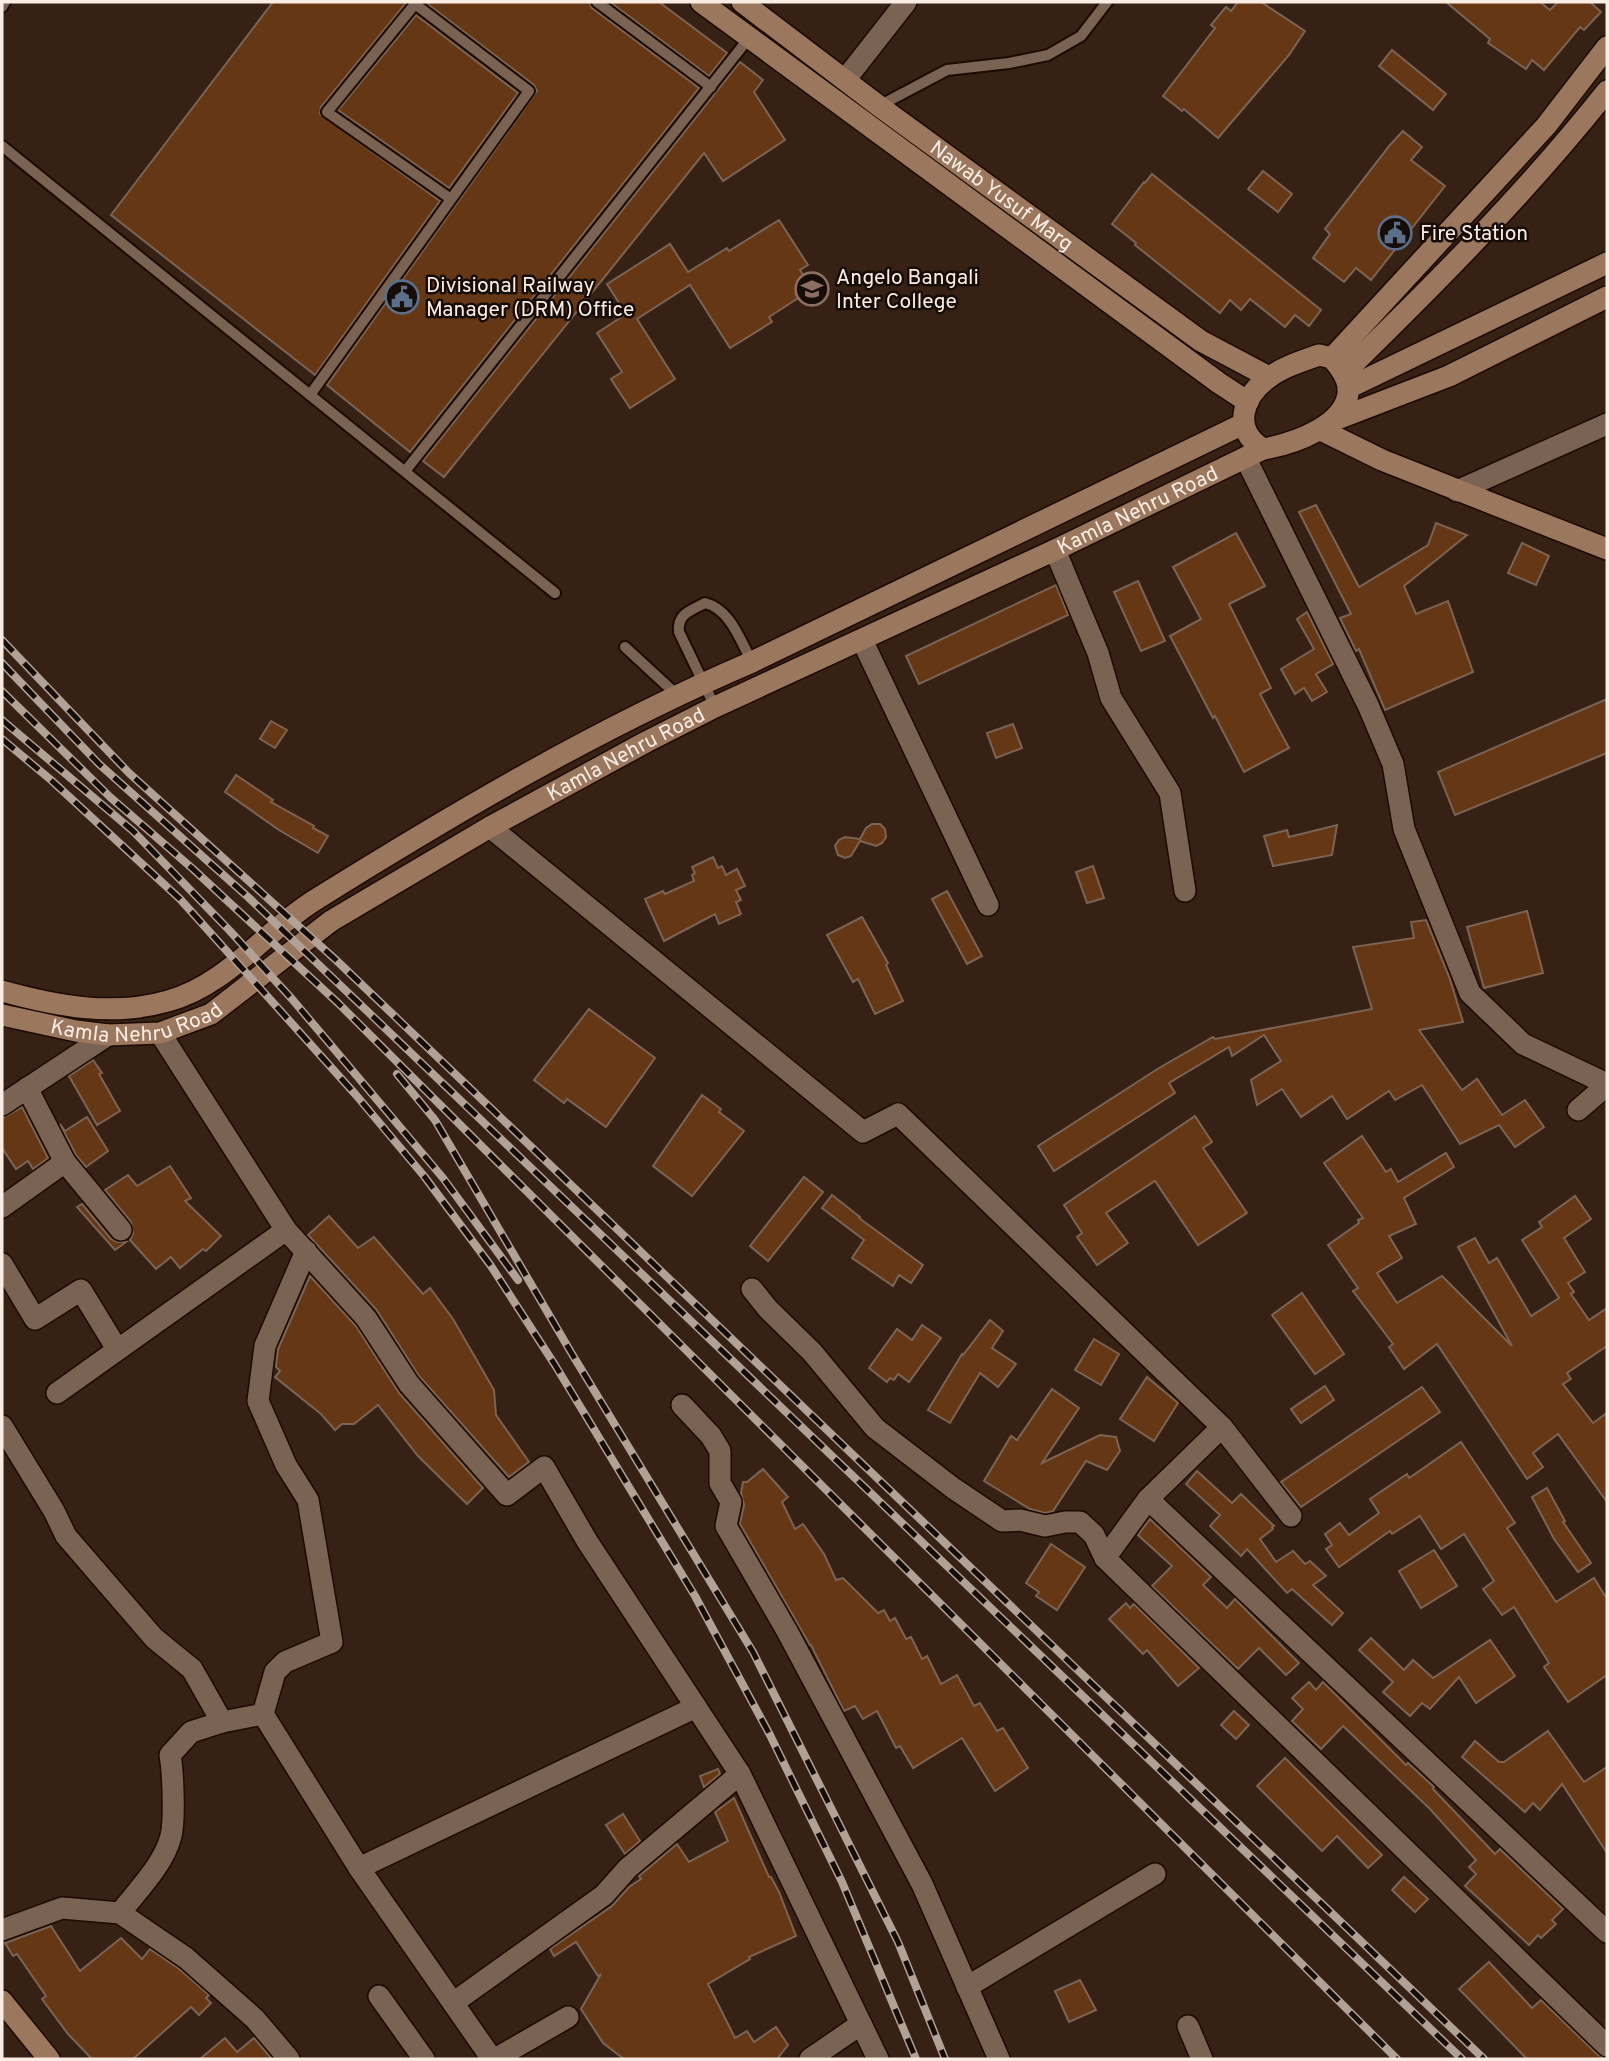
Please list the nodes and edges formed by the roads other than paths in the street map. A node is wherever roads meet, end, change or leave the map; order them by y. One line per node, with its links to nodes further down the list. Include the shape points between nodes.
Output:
1 (5, 2): 7 (lane)
2 (597, 2): 11 (lane)
3 (701, 2): 8 (main road)
4 (742, 2): 10 (main road, Nawab Yusuf Marg)
5 (906, 2): 10 (street)
6 (1107, 2): 13 (lane, via 1081,36 1048,55 947,70)
7 (2, 7)
8 (749, 38): 11 (lane); 21 (main road)
9 (1607, 47): 18 (main road)
10 (845, 80): 13 (main road, Nawab Yusuf Marg)
11 (711, 87): 26 (lane)
12 (1607, 91): 18 (main road, via 1528,186 1405,314)
13 (879, 106): 19 (main road, Nawab Yusuf Marg, via 1201,341)
14 (2, 146): 20 (lane)
15 (451, 199): 15 (lane, via 529,91 415,4 327,112); 20 (lane)
16 (1607, 263): 18 (main road)
17 (1607, 297): 24 (main road, via 1449,376)
18 (1341, 373): 19 (main road, via 1319,355); 24 (main road, via 1344,405)
19 (1269, 377): 21 (main road)
20 (310, 396): 26 (lane)
21 (1248, 402): 22 (main road)
22 (1243, 424): 25 (main road); 33 (main road, Kamla Nehru Road)
23 (1607, 424): 27 (street)
24 (1326, 426): 25 (main road, Kamla Nehru Road); 27 (main road, via 1382,460)
25 (1255, 454): 29 (main road, Kamla Nehru Road); 46 (street, via 1393,764 1404,829 1470,993 1523,1044)
26 (406, 470): 30 (lane)
27 (1457, 491): 28 (main road)
28 (1607, 549)
29 (1055, 550): 31 (main road, Kamla Nehru Road); 40 (street, via 1098,653 1111,698 1170,793)
30 (555, 593)
31 (862, 640): 36 (main road, Kamla Nehru Road); 41 (street)
32 (625, 647): 35 (lane)
33 (752, 662): 34 (main road, Kamla Nehru Road); 34 (lane, via 723,611 705,603 682,615 678,624)
34 (703, 682): 35 (main road, Kamla Nehru Road); 36 (lane)
35 (677, 695): 37 (main road, Kamla Nehru Road)
36 (715, 707): 38 (main road, Kamla Nehru Road)
37 (634, 717): 38 (main road); 42 (main road, Kamla Nehru Road, via 524,775 303,907 192,993 135,1009 97,1009)
38 (646, 742): 39 (main road, Kamla Nehru Road)
39 (490, 827): 44 (main road, Kamla Nehru Road, via 331,921 211,1014); 61 (street, via 863,1132 898,1114)
40 (1185, 891)
41 (988, 905)
42 (2, 991)
43 (2, 1015): 45 (main road, Kamla Nehru Road)
44 (160, 1033): 45 (main road, Kamla Nehru Road); 53 (street)
45 (108, 1035): 47 (street)
46 (1607, 1085): 49 (street)
47 (27, 1088): 48 (street); 50 (street)
48 (2, 1105)
49 (1578, 1110)
50 (65, 1162): 51 (street); 52 (street)
51 (2, 1207)
52 (121, 1230)
53 (286, 1230): 54 (street); 57 (street)
54 (306, 1251): 65 (street, via 366,1318 409,1384 506,1495 544,1467); 66 (street, via 265,1346 258,1401 308,1500 332,1642 285,1662 275,1672)
55 (2, 1264): 57 (street, via 35,1319 81,1290)
56 (752, 1289): 64 (street, via 876,1429 902,1451 1002,1521 1045,1526 1080,1522 1094,1535)
57 (117, 1349): 58 (street)
58 (57, 1393)
59 (682, 1405): 74 (street, via 720,1451 720,1483 731,1502 726,1526 787,1630 922,1884)
60 (2, 1426): 67 (street, via 66,1536 154,1638 192,1669)
61 (1222, 1427): 62 (street); 63 (street)
62 (1148, 1499): 64 (street); 73 (street)
63 (1292, 1516)
64 (1105, 1558): 81 (street)
65 (696, 1707): 68 (street); 69 (street)
66 (263, 1714): 67 (street); 69 (street)
67 (222, 1722): 71 (street, via 191,1732 170,1755 171,1836 159,1862)
68 (740, 1774): 77 (street, via 628,1868 604,1895); 79 (street)
69 (359, 1868): 77 (street)
70 (1156, 1874): 74 (street)
71 (120, 1913): 72 (street, via 62,1908); 83 (street, via 186,1958 255,2020)
72 (2, 1930)
73 (1607, 1932)
74 (967, 1987): 88 (street)
75 (379, 1996): 84 (street)
76 (2, 2001): 82 (main road)
77 (453, 2003): 85 (street)
78 (568, 2017): 85 (street)
79 (861, 2024): 86 (street); 87 (street)
80 (1188, 2026): 89 (street)
81 (1607, 2046)
82 (49, 2059)
83 (289, 2059)
84 (424, 2059)
85 (493, 2059)
86 (810, 2059)
87 (878, 2059)
88 (999, 2059)
89 (1202, 2059)

